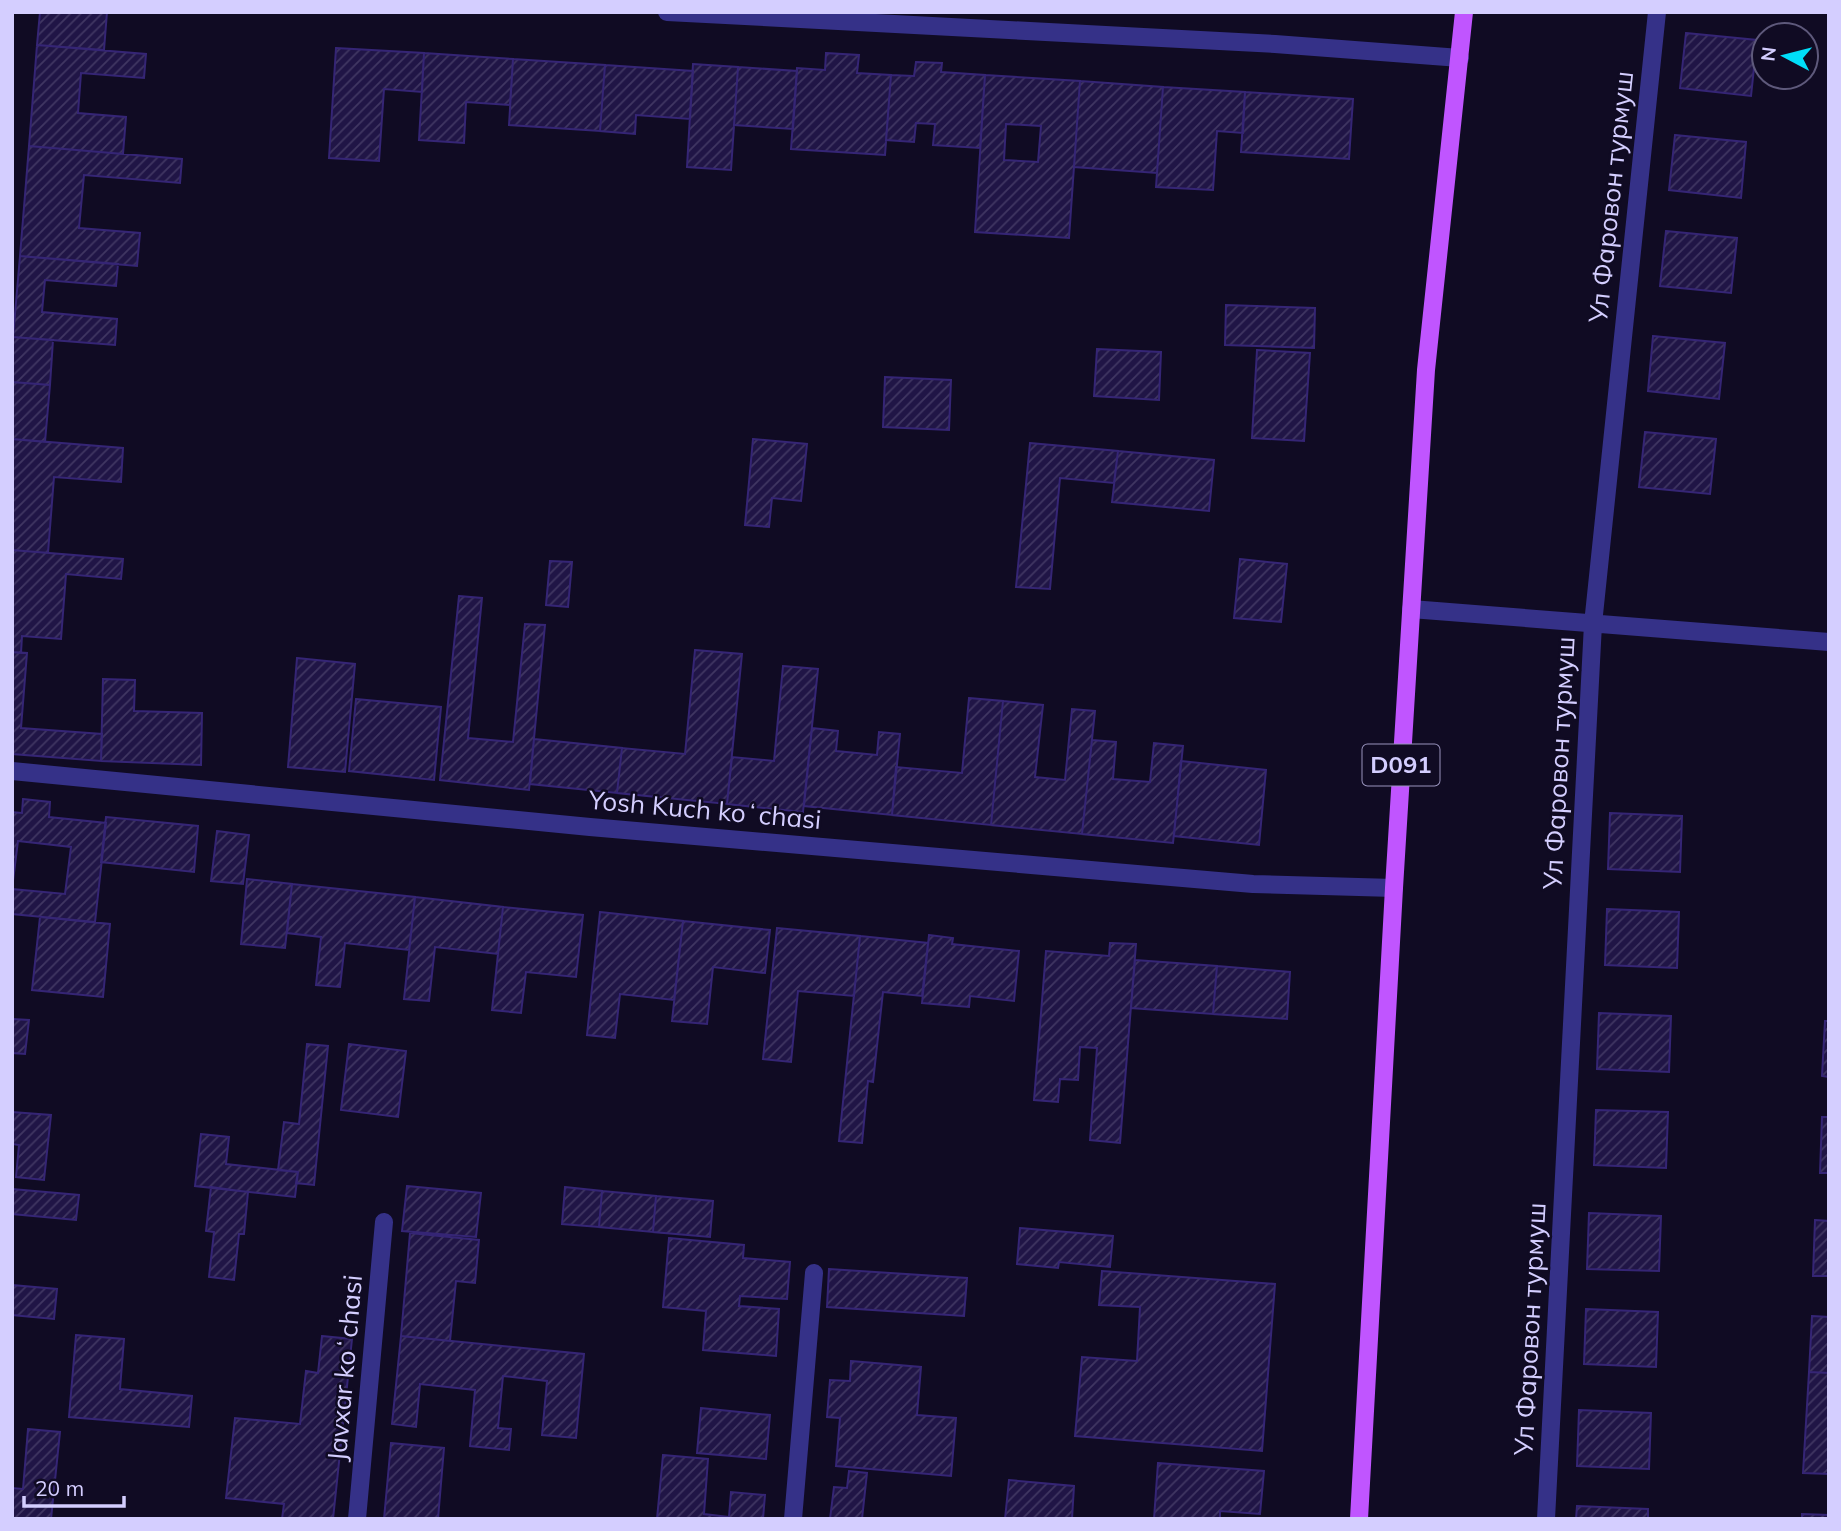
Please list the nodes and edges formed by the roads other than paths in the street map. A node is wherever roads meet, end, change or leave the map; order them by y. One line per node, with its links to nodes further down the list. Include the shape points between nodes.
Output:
1 (667, 12): 4 (street)
2 (1465, 12): 4 (main road, D091)
3 (1657, 12): 6 (street, Ул Фаровон турмуш)
4 (1460, 58): 5 (main road, D091, via 1426,370)
5 (1411, 609): 6 (street); 9 (main road, D091)
6 (1593, 624): 7 (street); 15 (street, Ул Фаровон турмуш)
7 (1829, 642)
8 (12, 771): 9 (street, Yosh Kuch koʻchasi, via 576,826 1253,884)
9 (1394, 888): 14 (main road, D091)
10 (384, 1222): 12 (street, Javxar koʻchasi)
11 (814, 1273): 13 (street)
12 (357, 1519)
13 (793, 1519)
14 (1359, 1519)
15 (1546, 1519)

